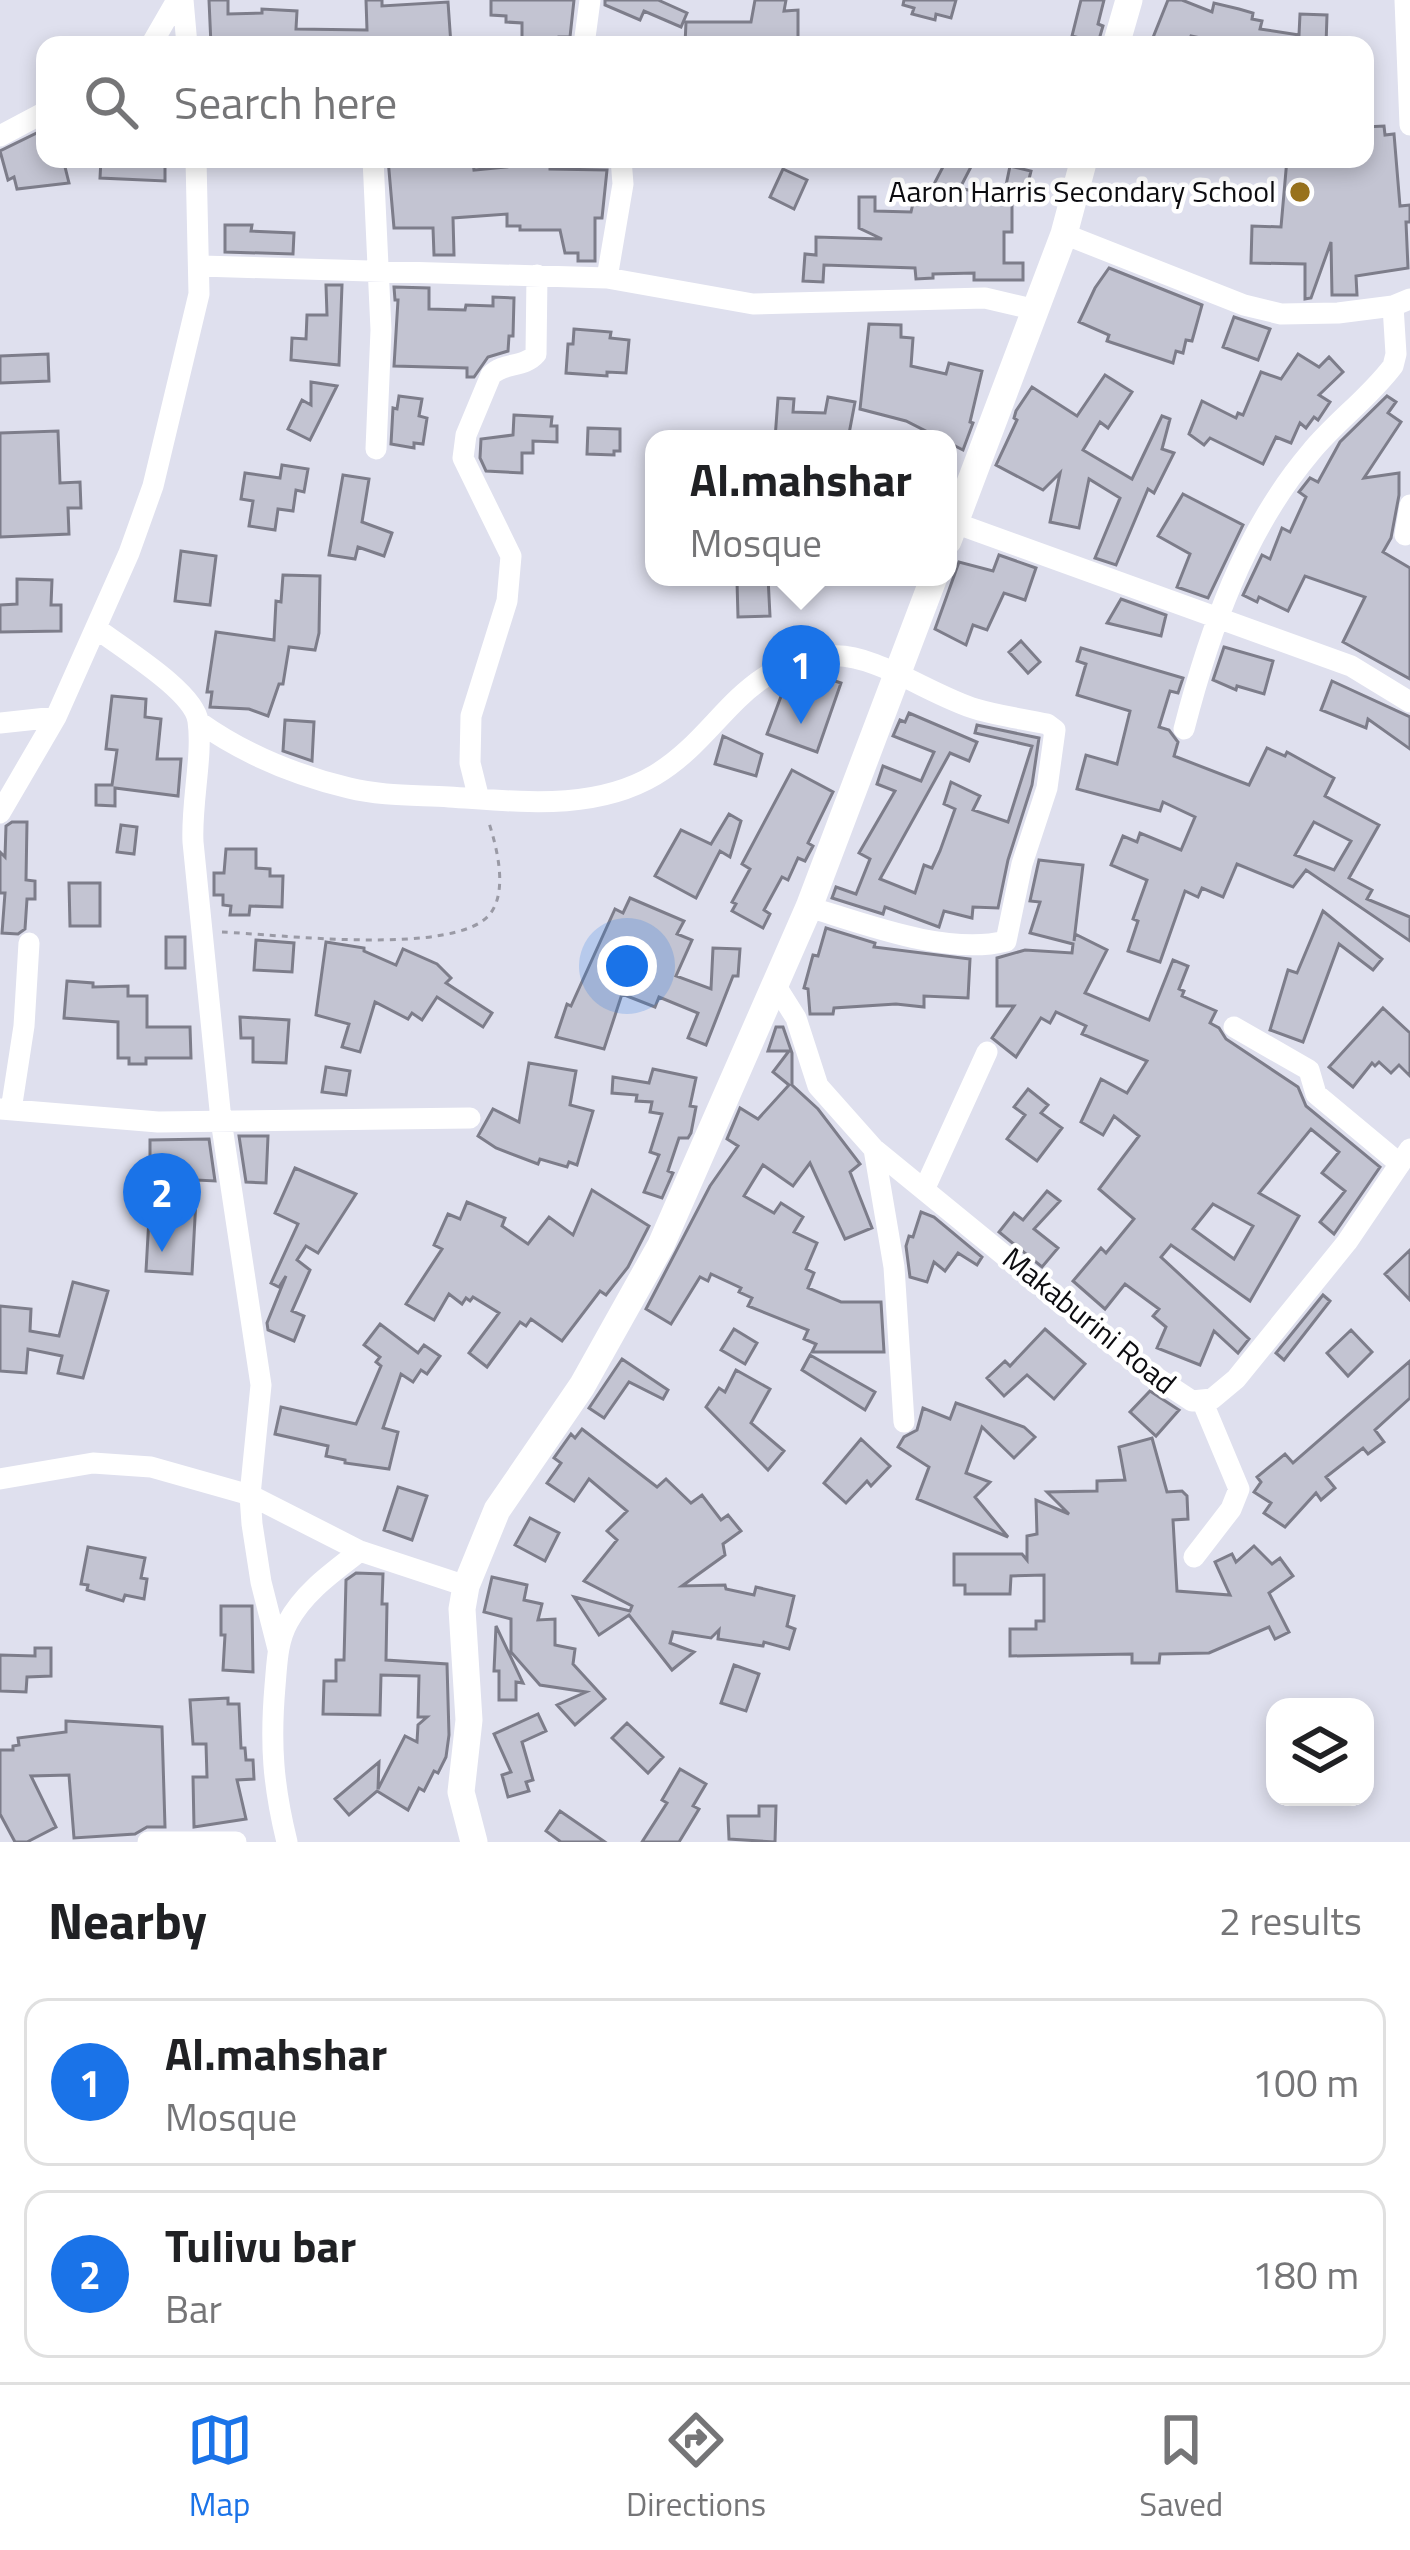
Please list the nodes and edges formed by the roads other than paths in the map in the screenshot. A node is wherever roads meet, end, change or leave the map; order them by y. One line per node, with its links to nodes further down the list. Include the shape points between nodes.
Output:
1 (180, 0): 5 (street); 6 (street)
2 (590, 0): 7 (street)
3 (1129, 0): 8 (street)
4 (1405, 0): 9 (street)
5 (158, 36)
6 (186, 36)
7 (585, 36)
8 (1119, 36)
9 (1409, 66): 11 (street)
10 (36, 117): 12 (street)
11 (1410, 125)
12 (0, 136)
13 (196, 168): 18 (street)
14 (374, 168): 19 (street)
15 (622, 168): 21 (street)
16 (1082, 168): 17 (street)
17 (1064, 234): 22 (street, via 1281,314); 23 (street)
18 (201, 266): 19 (street); 32 (street, via 153,486)
19 (377, 272): 20 (street); 25 (street)
20 (537, 275): 21 (street); 39 (street, via 536,354 491,375 463,447 512,571 471,716)
21 (607, 278): 23 (street, via 752,304 985,298)
22 (1401, 303): 24 (street)
23 (1033, 309): 27 (street)
24 (1401, 370): 31 (street, via 1295,472)
25 (376, 449)
26 (1410, 505): 29 (street)
27 (957, 517)
28 (957, 534): 31 (street)
29 (1405, 535)
30 (931, 586): 33 (street)
31 (1216, 617): 34 (street, via 1352,665); 38 (street)
32 (96, 628): 35 (street); 36 (street, via 174,687)
33 (896, 676): 39 (street, via 852,656 782,667 637,784 555,802); 41 (street); 41 (street, via 1055,730 1006,940 977,945 900,934)
34 (1410, 702)
35 (56, 717): 37 (street); 40 (street)
36 (199, 722): 39 (street, via 252,754 354,790); 48 (street, via 191,813)
37 (0, 723)
38 (1184, 729)
39 (479, 799)
40 (0, 814)
41 (809, 907): 43 (street)
42 (29, 943): 46 (street, via 24,1026)
43 (774, 983): 49 (street, Makaburini Road, via 796,1018 818,1086); 58 (street, via 661,1246 497,1510)
44 (1234, 1027): 50 (street, via 1310,1070 1316,1094)
45 (987, 1052): 51 (street)
46 (5, 1110): 48 (street)
47 (470, 1118): 48 (street)
48 (221, 1120): 55 (street, via 261,1385)
49 (874, 1149): 51 (street, Makaburini Road); 53 (street, via 892,1252)
50 (1405, 1156): 52 (street, Makaburini Road, via 1307,1294 1236,1378)
51 (924, 1190): 52 (street, Makaburini Road, via 1172,1391)
52 (1204, 1402): 57 (street, via 1239,1490)
53 (904, 1422)
54 (0, 1479): 55 (street, via 120,1463)
55 (250, 1495): 56 (street); 59 (street)
56 (360, 1551): 58 (street); 59 (street, via 297,1608)
57 (1194, 1557)
58 (466, 1586): 63 (street, via 469,1720 461,1792)
59 (278, 1648): 62 (street, via 270,1741)
60 (148, 1842): 61 (street)
61 (236, 1842)
62 (287, 1842)
63 (475, 1842)

